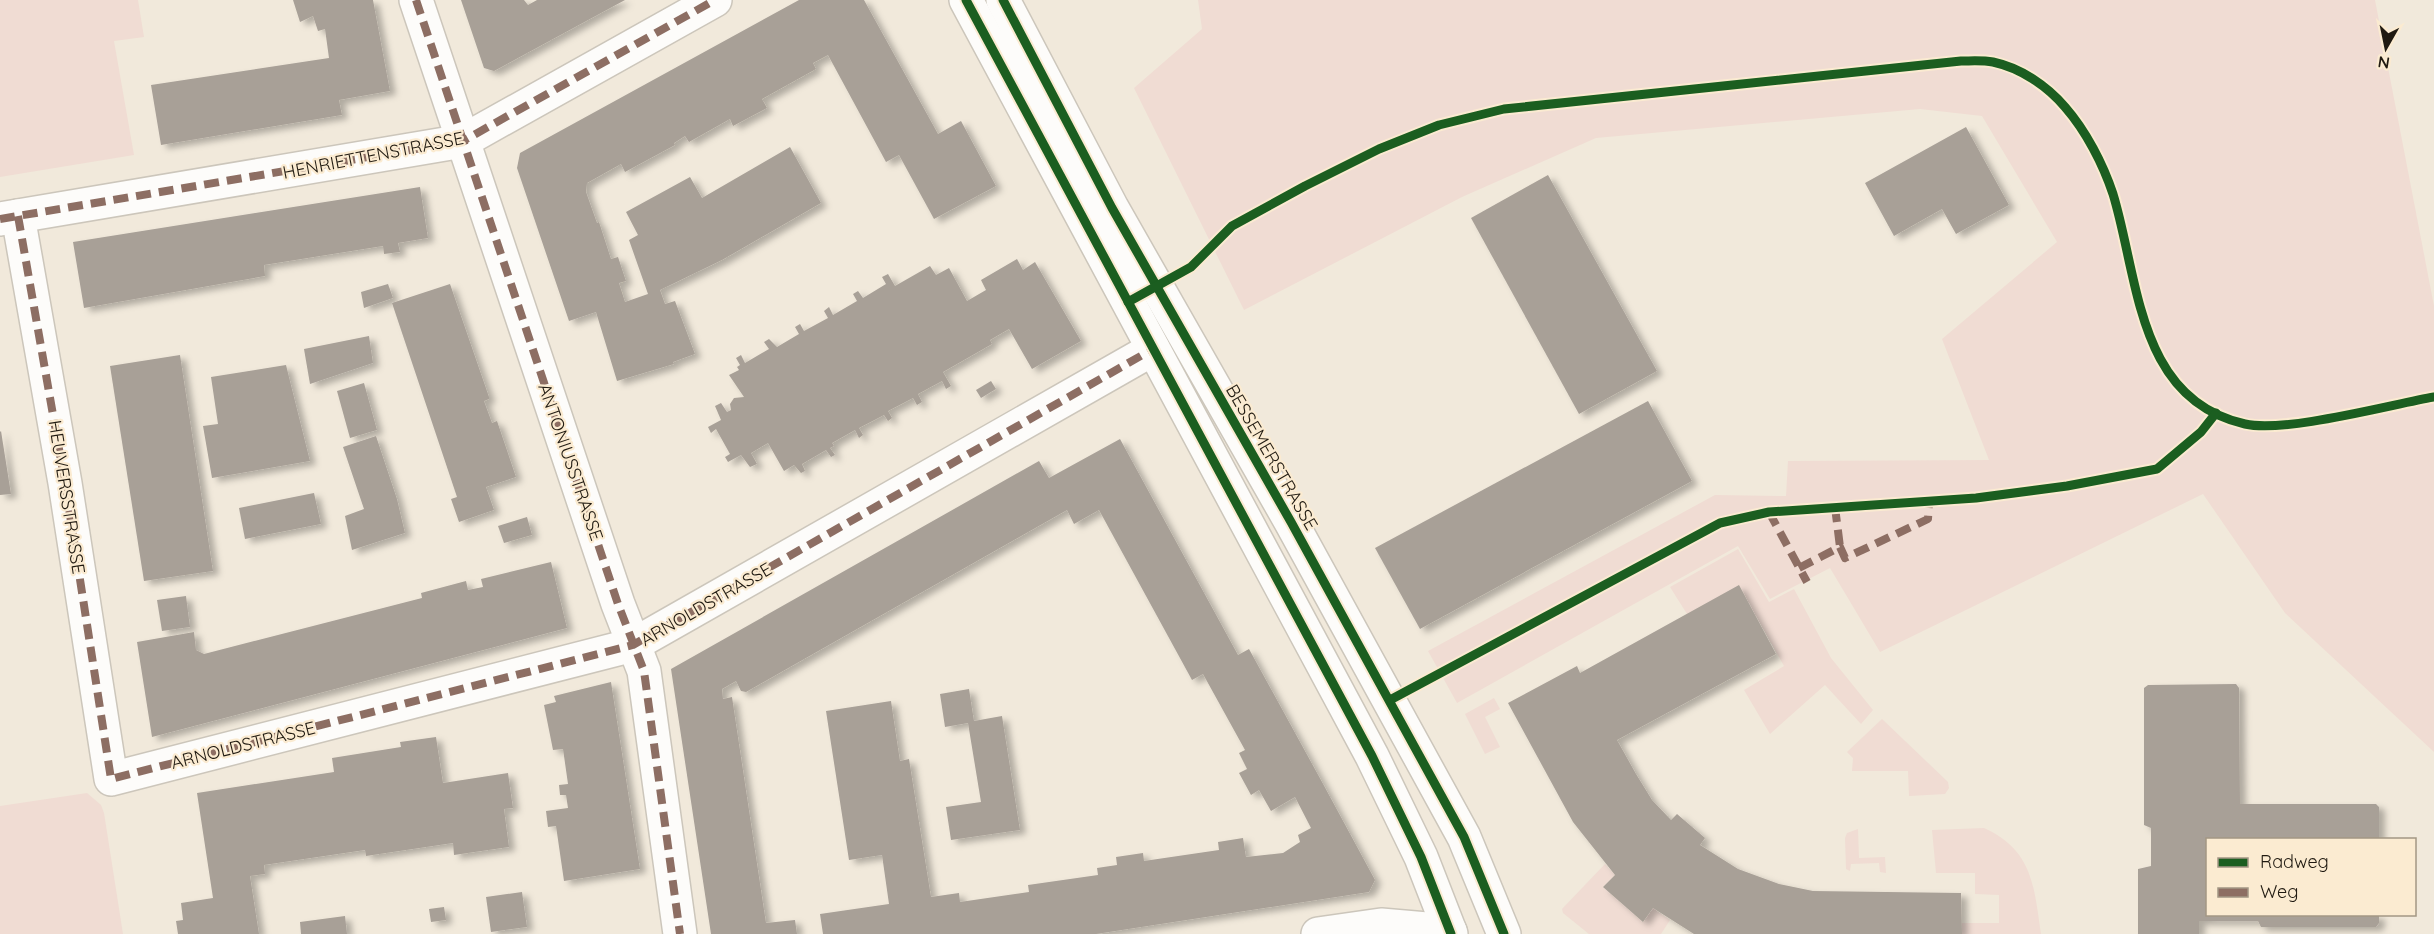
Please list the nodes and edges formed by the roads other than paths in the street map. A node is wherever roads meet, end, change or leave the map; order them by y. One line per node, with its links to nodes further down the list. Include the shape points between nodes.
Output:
1 (416, 0): 5 (street, ANTONIUSSTRASSE)
2 (715, 0): 5 (street, HENRIETTENSTRASSE)
3 (966, 0): 7 (street)
4 (1003, 0): 13 (street, BESSEMERSTRASSE, via 1112,208 1464,837)
5 (463, 141): 6 (street, HENRIETTENSTRASSE); 8 (street, ANTONIUSSTRASSE)
6 (9, 218): 9 (street, HEUVERSSTRASSE, via 65,483)
7 (1153, 349): 8 (street, ARNOLDSTRASSE); 10 (street, via 1372,756)
8 (633, 645): 9 (street, ARNOLDSTRASSE); 11 (street, ANTONIUSSTRASSE, via 644,671)
9 (111, 779)
10 (1454, 933): 12 (street, via 1381,926)
11 (680, 934)
12 (1318, 934)
13 (1504, 934)

